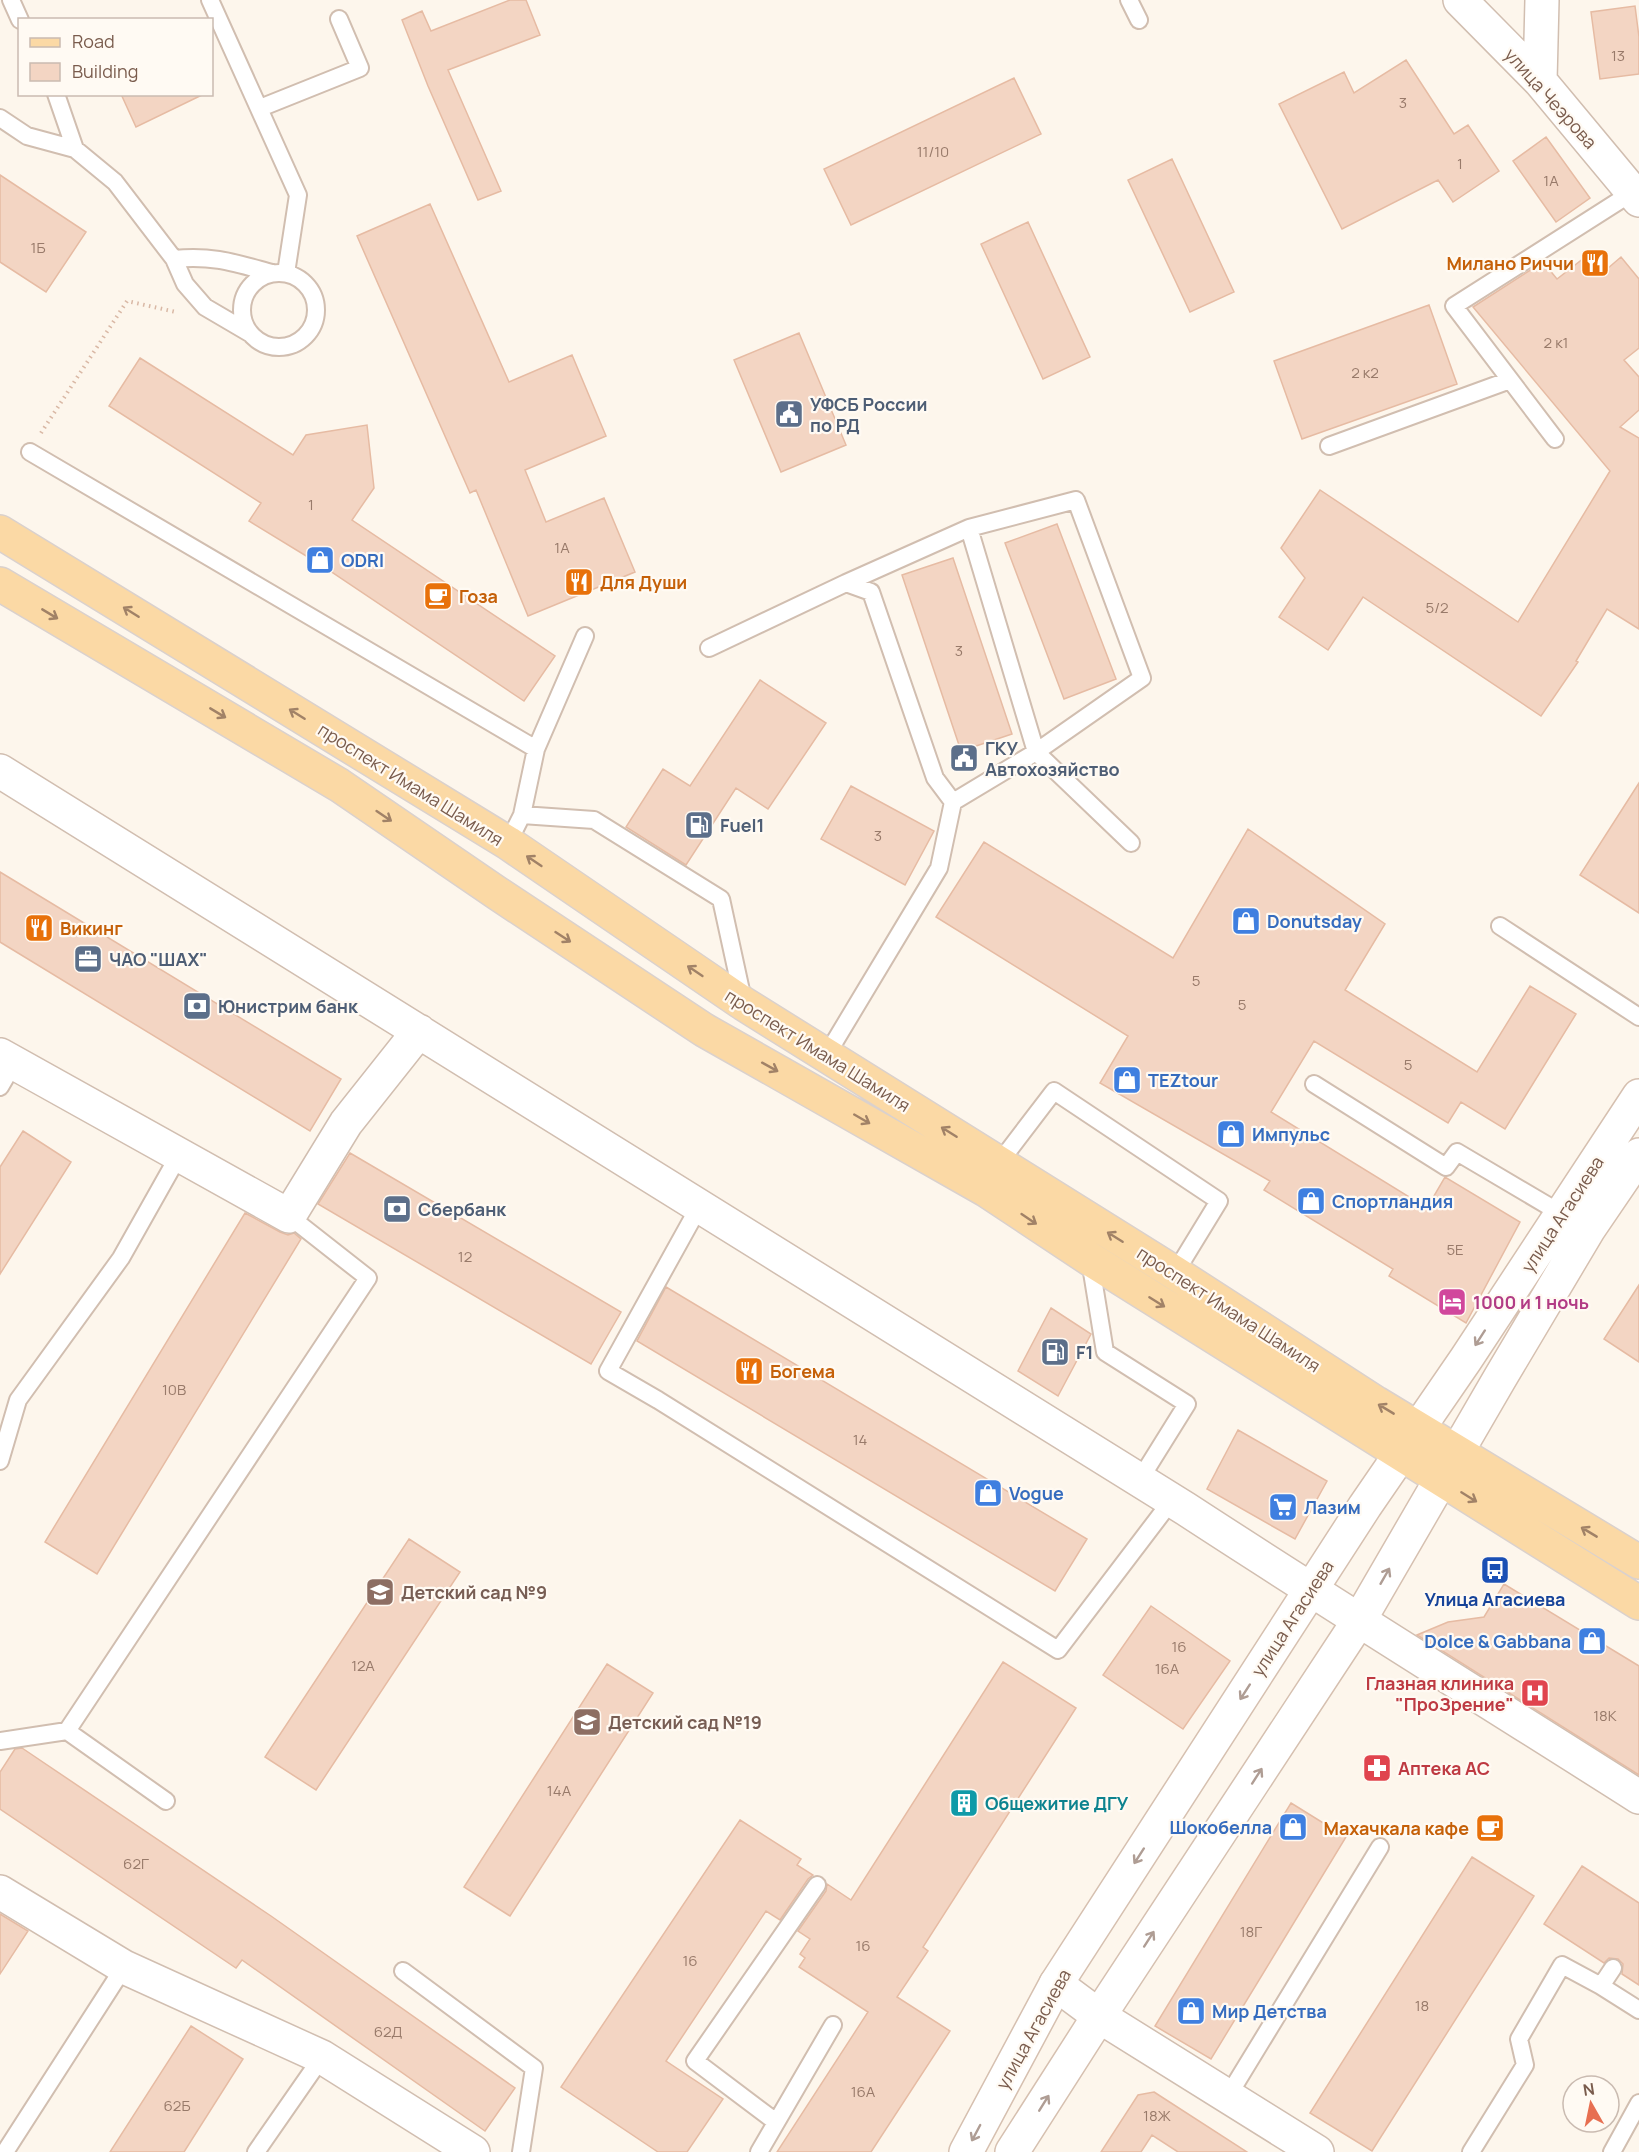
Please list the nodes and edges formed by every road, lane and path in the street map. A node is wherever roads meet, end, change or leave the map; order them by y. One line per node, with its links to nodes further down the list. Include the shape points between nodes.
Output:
1 (11, 0): 6 (lane)
2 (210, 0): 11 (lane)
3 (1129, 0): 8 (lane)
4 (1460, 0): 9 (street, улица Чеэрова)
5 (1542, 0): 9 (street)
6 (19, 18)
7 (339, 18): 11 (lane, via 360,68)
8 (1139, 20)
9 (1539, 81): 14 (street, улица Чеэрова)
10 (57, 96): 13 (lane)
11 (260, 108): 16 (lane, via 298,195)
12 (0, 118): 13 (lane, via 27,136)
13 (75, 149): 15 (lane, via 115,182)
14 (1636, 196): 19 (lane, via 1454,306)
15 (174, 260): 16 (lane, via 224,260); 18 (lane, via 185,284 205,307)
16 (279, 273): 18 (lane, via 260,278 244,298 242,311); 18 (lane, via 297,277 308,285 314,296 315,322 309,333 286,346 261,342)
17 (184, 314): 22 (path, via 126,301)
18 (251, 334)
19 (1510, 380): 20 (lane); 21 (lane)
20 (1555, 439)
21 (1329, 446)
22 (30, 452): 29 (lane)
23 (969, 528): 26 (lane); 30 (lane); 30 (lane, via 1076,500 1142,678)
24 (0, 532): 33 (main road, проспект Имама Шамиля, one-way to 24)
25 (0, 584): 49 (main road, проспект Имама Шамиля, one-way to 49, via 339,786 704,1030 986,1190)
26 (846, 584): 28 (lane); 32 (lane, via 872,592 935,778)
27 (585, 636): 29 (lane)
28 (709, 648)
29 (536, 749): 33 (lane)
30 (1036, 752): 32 (lane); 34 (lane)
31 (0, 771): 38 (street)
32 (952, 802): 39 (lane, via 939,868)
33 (515, 829): 36 (main road, проспект Имама Шамиля, one-way to 33); 36 (lane, via 594,820 721,899)
34 (1131, 843)
35 (1500, 926): 37 (lane)
36 (744, 1004): 39 (main road, проспект Имама Шамиля)
37 (1639, 1017)
38 (419, 1032): 46 (street); 48 (street, via 346,1123)
39 (826, 1056): 45 (main road, проспект Имама Шамиля, one-way to 39)
40 (5, 1068): 43 (street)
41 (1314, 1084): 47 (lane, via 1446,1167 1457,1152)
42 (1639, 1096): 47 (street, улица Агасиева)
43 (179, 1155): 48 (street); 52 (lane, via 121,1258 18,1400)
44 (1639, 1155): 53 (street, улица Агасиева, via 1588,1230)
45 (999, 1163): 50 (main road, проспект Имама Шамиля, one-way to 45); 50 (lane, via 1054,1091 1219,1201)
46 (699, 1205): 54 (street); 55 (lane, via 608,1371 1058,1650)
47 (1562, 1214): 51 (street, улица Агасиева, one-way to 51)
48 (289, 1216): 60 (lane, via 368,1278)
49 (1090, 1259): 51 (main road, проспект Имама Шамиля, one-way to 51); 54 (lane, via 1105,1352 1186,1404)
50 (1175, 1273): 51 (main road, проспект Имама Шамиля, one-way to 50)
51 (1411, 1442): 53 (main road, проспект Имама Шамиля); 57 (street, улица Агасиева)
52 (0, 1461)
53 (1449, 1466): 56 (main road, проспект Имама Шамиля, one-way to 53); 58 (main road, проспект Имама Шамиля, one-way to 58); 59 (street, улица Агасиева, one-way to 53)
54 (1139, 1480): 55 (street)
55 (1172, 1500): 57 (street)
56 (1639, 1562)
57 (1310, 1590): 59 (street); 70 (street, улица Агасиева, one-way to 70)
58 (1639, 1603)
59 (1360, 1619): 62 (street); 73 (street, улица Агасиева, one-way to 59)
60 (67, 1731): 61 (lane); 63 (lane)
61 (0, 1741)
62 (1639, 1797)
63 (166, 1801)
64 (1380, 1847): 76 (lane)
65 (817, 1885): 78 (lane, via 695,2061)
66 (0, 1892): 67 (street)
67 (124, 1967): 75 (street); 79 (lane)
68 (1612, 1968): 71 (lane)
69 (403, 1971): 82 (lane, via 534,2068)
70 (1056, 1984): 73 (street); 84 (street, улица Агасиева, one-way to 84)
71 (1601, 1986): 72 (lane); 87 (lane, via 1562,1965 1520,2039 1526,2065)
72 (1639, 2010)
73 (1098, 2016): 76 (street); 85 (street, улица Агасиева, one-way to 73)
74 (833, 2025): 78 (lane)
75 (322, 2056): 80 (lane); 81 (street)
76 (1228, 2096): 86 (street)
77 (1639, 2103): 88 (lane)
78 (776, 2122): 83 (lane)
79 (4, 2152)
80 (256, 2152)
81 (473, 2152)
82 (521, 2152)
83 (759, 2152)
84 (966, 2152)
85 (1012, 2152)
86 (1317, 2152)
87 (1472, 2152)
88 (1612, 2152)

